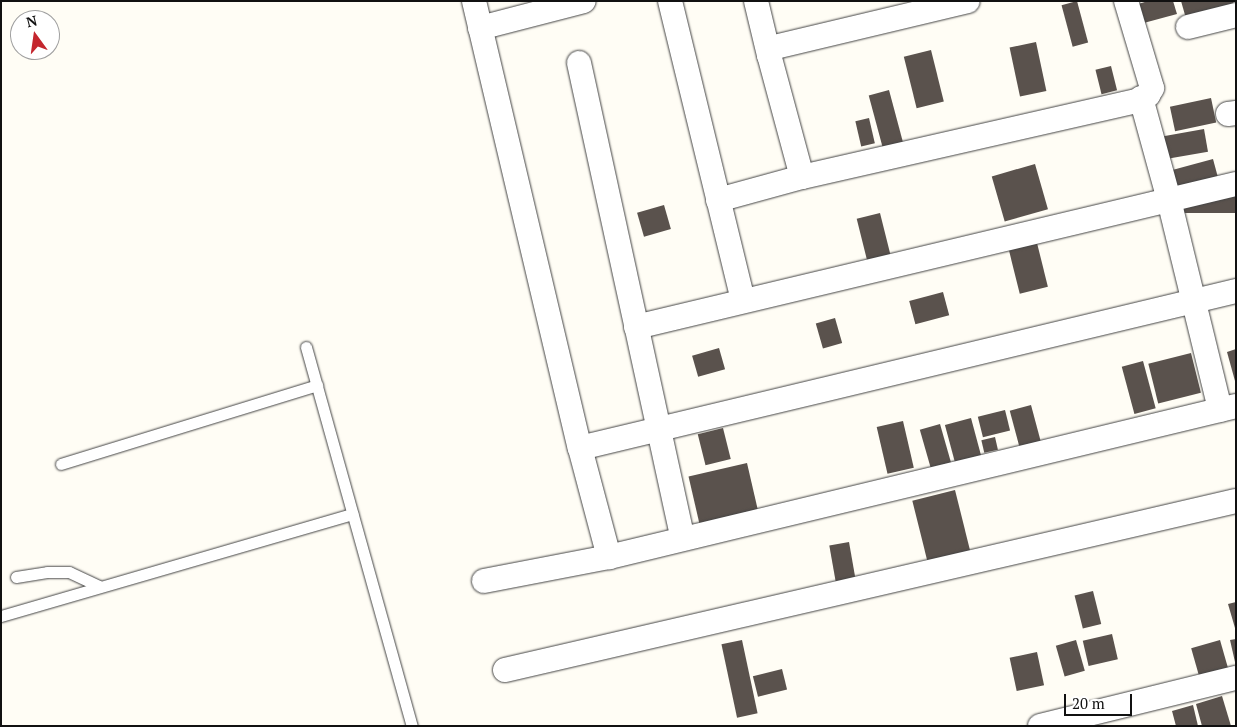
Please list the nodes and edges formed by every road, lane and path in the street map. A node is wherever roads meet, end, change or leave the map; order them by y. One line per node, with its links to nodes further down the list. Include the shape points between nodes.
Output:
1 (474, 1): 9 (street)
2 (584, 1): 9 (street)
3 (670, 1): 15 (street)
4 (756, 1): 10 (street)
5 (968, 1): 10 (street, via 790,42 775,47)
6 (1126, 1): 12 (street, via 1152,88)
7 (1236, 15): 8 (street)
8 (1188, 27)
9 (480, 28): 25 (street)
10 (769, 55): 13 (street)
11 (579, 63): 20 (street)
12 (1141, 98): 13 (street); 16 (street)
13 (802, 178): 15 (street)
14 (1236, 184): 16 (street)
15 (718, 200): 18 (street)
16 (1169, 200): 18 (street); 19 (street)
17 (1236, 291): 19 (street)
18 (743, 300): 20 (street)
19 (1192, 302): 23 (street); 24 (street)
20 (636, 327): 24 (street)
21 (306, 347): 22 (lane)
22 (317, 384): 26 (lane); 28 (lane)
23 (1228, 408): 29 (street)
24 (659, 429): 25 (street); 29 (street)
25 (580, 448): 30 (street)
26 (61, 464)
27 (1236, 501): 35 (street)
28 (352, 514): 33 (lane); 37 (lane)
29 (682, 537): 30 (street)
30 (610, 557): 32 (street)
31 (16, 577): 33 (lane, via 69,572)
32 (484, 581)
33 (99, 586): 34 (lane)
34 (1, 616)
35 (505, 670)
36 (1236, 678): 38 (street)
37 (412, 726)
38 (1040, 726)

